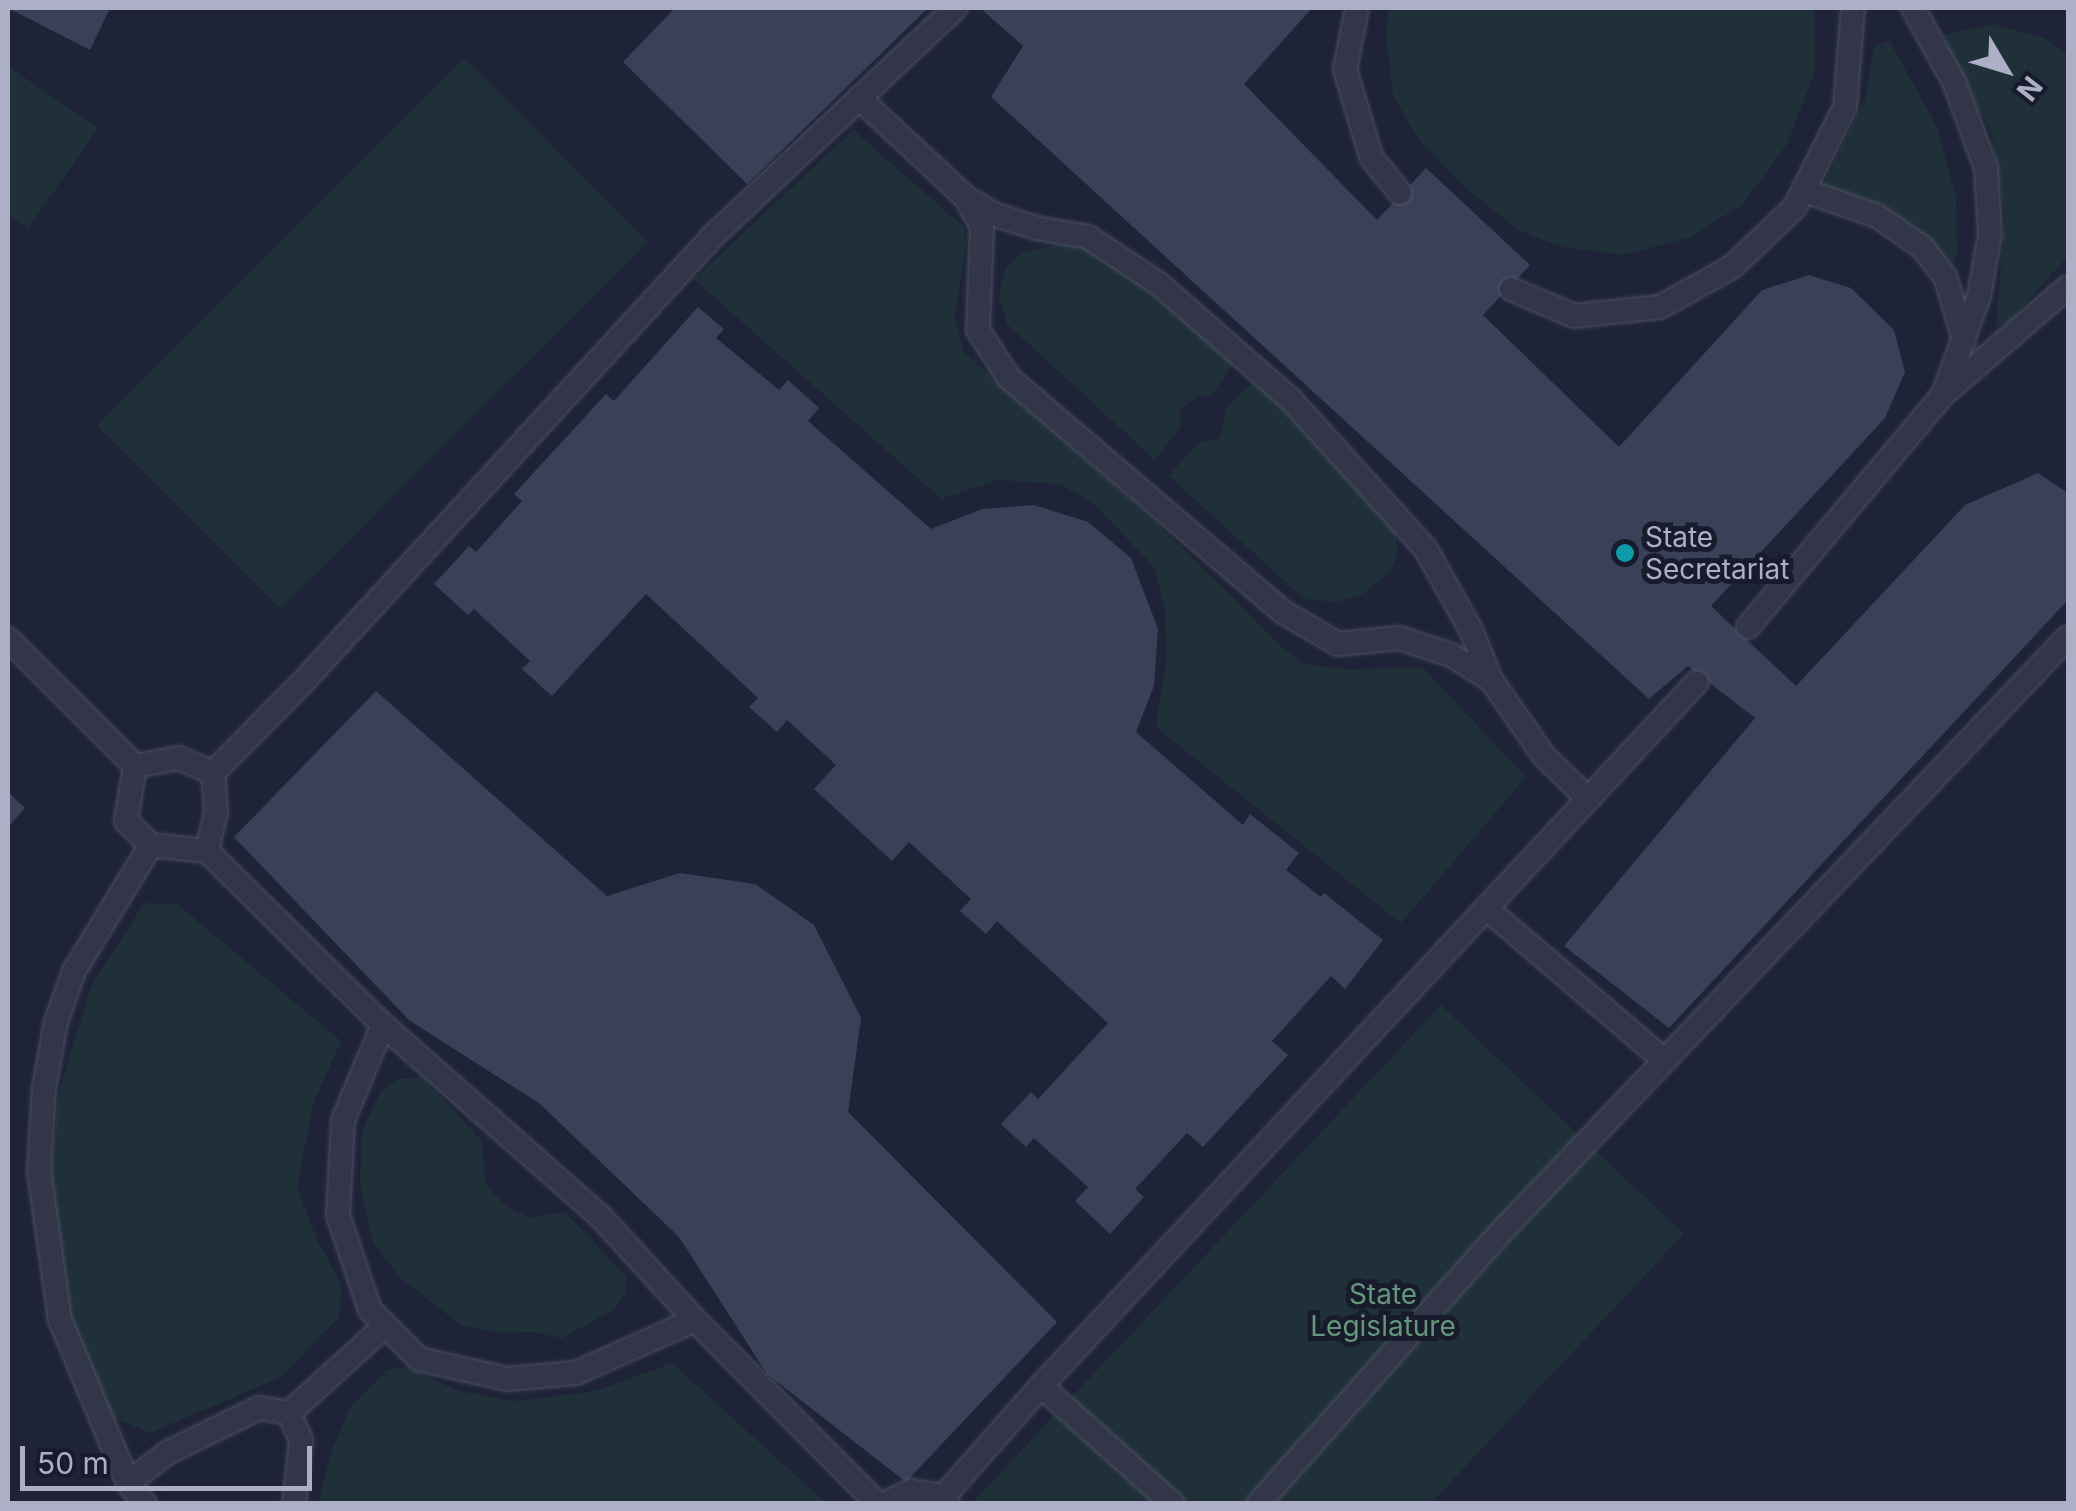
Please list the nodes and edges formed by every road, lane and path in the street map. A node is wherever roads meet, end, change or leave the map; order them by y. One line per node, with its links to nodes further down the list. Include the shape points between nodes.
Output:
1 (956, 8): 5 (lane)
2 (1357, 8): 7 (lane, via 1344,68 1371,157)
3 (1853, 8): 6 (lane, via 1845,106)
4 (1922, 9): 11 (lane, via 1986,168 1990,234)
5 (859, 98): 8 (lane); 19 (lane, via 716,234)
6 (1803, 190): 10 (lane, via 1732,267 1660,307 1574,316); 11 (lane, via 1877,216 1922,247 1945,276)
7 (1400, 193)
8 (965, 196): 16 (lane, via 1022,224 1088,237 1158,284 1292,400 1425,548); 16 (lane, via 982,226 978,330 1009,378 1284,612 1338,644 1398,638 1452,654)
9 (2068, 287): 12 (lane)
10 (1511, 289)
11 (1964, 340): 12 (lane)
12 (1942, 395): 13 (lane)
13 (1748, 628)
14 (2068, 637): 25 (lane)
15 (8, 639): 18 (lane)
16 (1492, 680): 20 (lane, via 1544,756)
17 (1697, 682): 20 (lane)
18 (135, 766): 19 (lane, via 179,758); 21 (lane, via 126,821)
19 (213, 774): 22 (lane, via 216,812)
20 (1588, 800): 23 (lane)
21 (151, 845): 22 (lane); 30 (lane, via 74,972 56,1022 39,1172 60,1320)
22 (207, 850): 24 (lane)
23 (1486, 908): 25 (lane); 28 (lane)
24 (382, 1026): 26 (lane, via 600,1216); 27 (lane, via 342,1120 338,1215 370,1310)
25 (1664, 1060): 36 (lane)
26 (695, 1320): 27 (lane, via 576,1374 508,1380 420,1359); 34 (lane)
27 (385, 1326): 29 (lane)
28 (1041, 1386): 31 (lane); 35 (lane)
29 (289, 1413): 30 (lane, via 260,1408 167,1454); 33 (lane, via 301,1440)
30 (128, 1482): 32 (lane)
31 (946, 1500): 34 (lane, via 911,1491)
32 (145, 1504)
33 (294, 1504)
34 (881, 1504)
35 (1172, 1504)
36 (1258, 1504)

